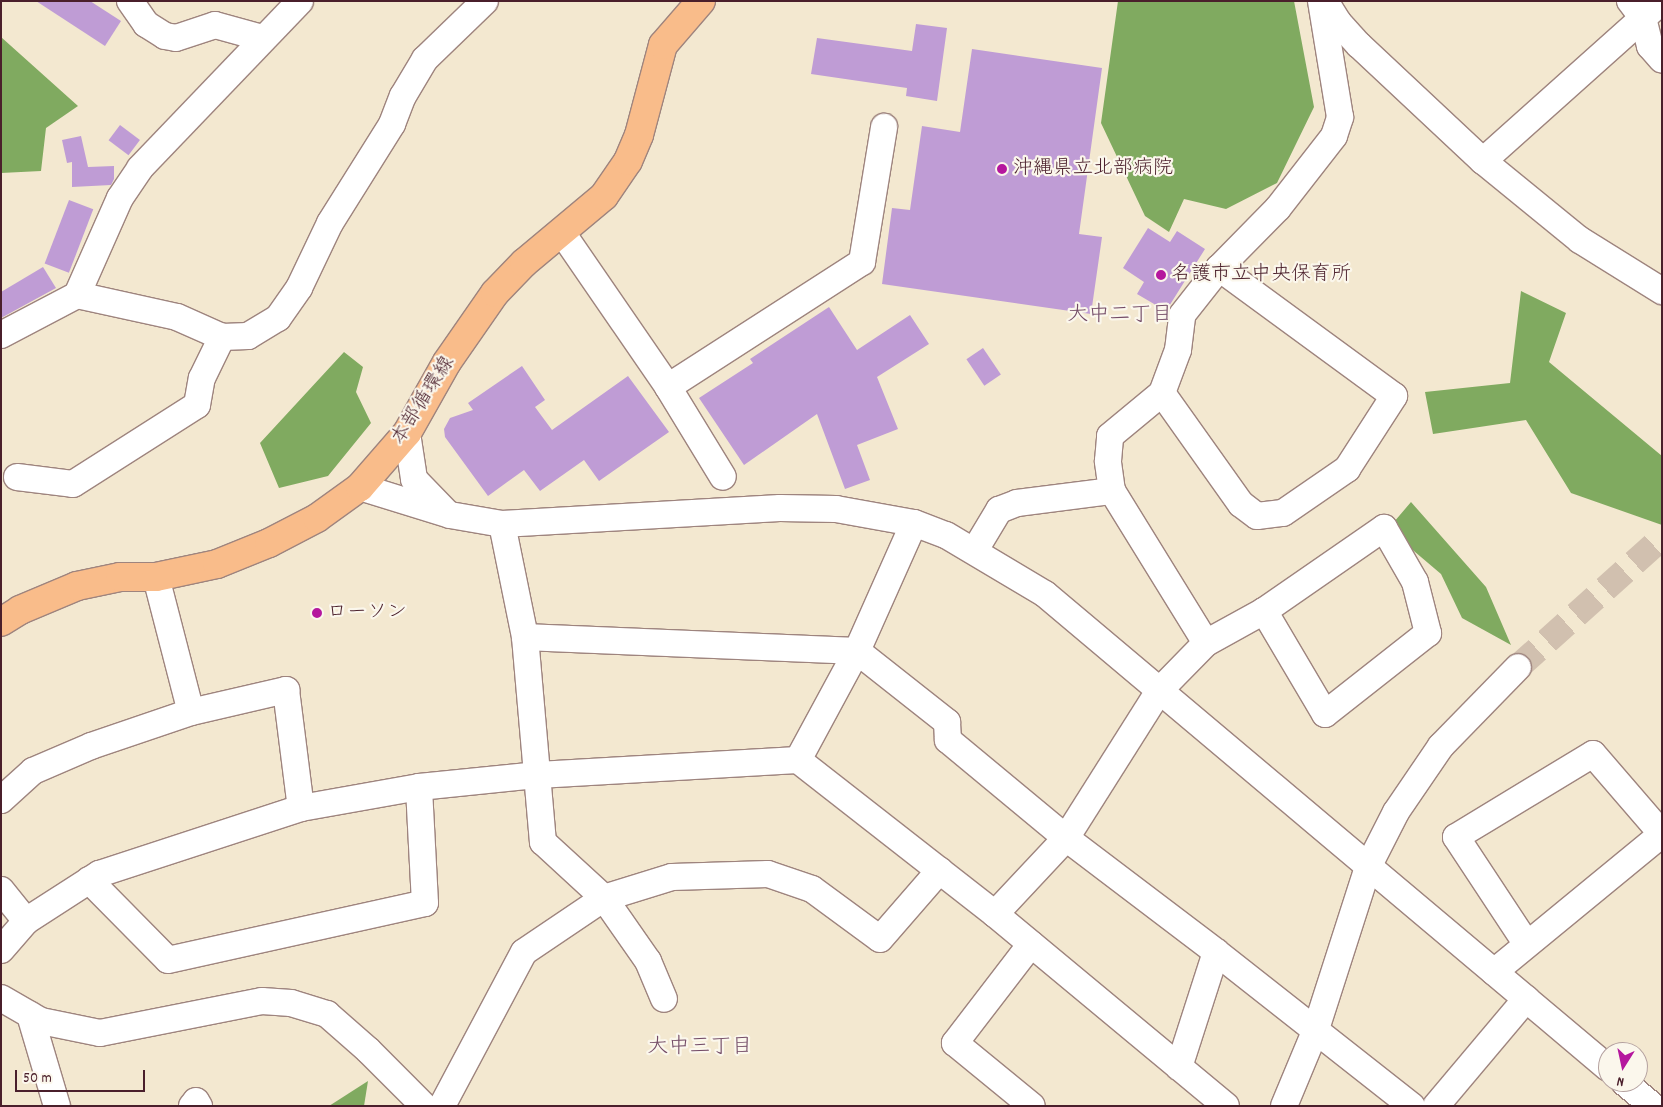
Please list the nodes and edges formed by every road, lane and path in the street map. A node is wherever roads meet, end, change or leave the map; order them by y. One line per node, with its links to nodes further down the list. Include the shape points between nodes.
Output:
1 (130, 1): 8 (street, via 146,24 165,36 176,38 216,26)
2 (486, 1): 17 (street, via 425,59 403,96 392,124 330,223 299,288 278,318 248,336)
3 (701, 1): 12 (main road, 本部循環線, via 663,44 628,161 604,196)
4 (1321, 1): 13 (street, via 1340,117 1334,136 1278,208)
5 (1325, 1): 11 (street, via 1338,22 1360,45)
6 (299, 2): 8 (street)
7 (1645, 7): 9 (street, via 1650,46); 11 (street)
8 (262, 38): 15 (street, via 140,168 120,198)
9 (1662, 60)
10 (884, 127): 18 (street, via 862,262)
11 (1484, 161): 14 (street, via 1580,240)
12 (563, 234): 18 (street); 20 (main road, 本部循環線, via 524,263 495,293 447,362)
13 (1219, 268): 19 (street, via 1182,315 1178,350); 19 (street, via 1394,396 1347,469 1283,512 1256,516 1241,504)
14 (1662, 291)
15 (77, 295): 16 (street); 17 (street, via 177,317)
16 (1, 335)
17 (222, 337): 21 (street, via 202,378 197,405 74,484)
18 (668, 387): 22 (street)
19 (1162, 393): 24 (street, via 1110,436 1108,461)
20 (407, 433): 23 (main road, 本部循環線); 25 (street, via 414,480)
21 (17, 477)
22 (723, 477)
23 (360, 488): 25 (street); 29 (main road, 本部循環線, via 317,518 269,543 218,564)
24 (1112, 491): 28 (street, via 1017,503 999,510); 33 (street)
25 (450, 515): 27 (street)
26 (914, 523): 27 (street, via 836,509 780,508); 28 (street); 34 (street)
27 (502, 524): 32 (street)
28 (975, 550): 36 (street, via 1045,594)
29 (156, 577): 31 (main road, 本部循環線, via 120,577 77,586); 37 (street)
30 (1264, 611): 30 (street, via 1384,528 1416,582 1428,632 1325,714); 33 (street)
31 (2, 621)
32 (525, 637): 34 (street); 39 (street)
33 (1206, 643): 36 (street)
34 (857, 651): 38 (street); 44 (street, via 947,722 948,740)
35 (1518, 667): 45 (street, via 1441,746 1396,812)
36 (1159, 691): 44 (street); 45 (street)
37 (191, 712): 41 (street, via 91,746 33,771); 42 (street, via 286,690)
38 (798, 760): 39 (street); 46 (street)
39 (538, 775): 40 (street); 49 (street, via 542,842)
40 (419, 787): 42 (street); 47 (street, via 425,903 168,960)
41 (1, 800)
42 (301, 808): 47 (street, via 141,859)
43 (1662, 834): 52 (street); 52 (street, via 1593,754 1456,838)
44 (1066, 838): 50 (street); 55 (street)
45 (1368, 867): 56 (street); 61 (street)
46 (940, 870): 49 (street, via 880,939 812,889 768,874 672,876); 50 (street)
47 (88, 880): 51 (street)
48 (1, 890): 51 (street)
49 (604, 898): 58 (street, via 648,961); 69 (street, via 524,952)
50 (995, 914): 53 (street)
51 (26, 921): 54 (street)
52 (1526, 943): 56 (street)
53 (1031, 944): 63 (street); 70 (street, via 955,1043)
54 (1, 950)
55 (1216, 952): 61 (street); 63 (street)
56 (1494, 972): 59 (street)
57 (1, 998): 60 (street)
58 (664, 999)
59 (1526, 999): 62 (street); 74 (street)
60 (30, 1015): 65 (street); 68 (street, via 41,1021 100,1033 262,1001 291,1003 327,1014)
61 (1316, 1029): 72 (street); 73 (street)
62 (1598, 1060)
63 (1179, 1067): 71 (street)
64 (1636, 1092): 75 (street)
65 (57, 1106)
66 (192, 1106): 67 (street, via 196,1101)
67 (200, 1106)
68 (424, 1106)
69 (442, 1106)
70 (1032, 1106)
71 (1226, 1106)
72 (1284, 1106)
73 (1412, 1106)
74 (1436, 1106)
75 (1653, 1106)

